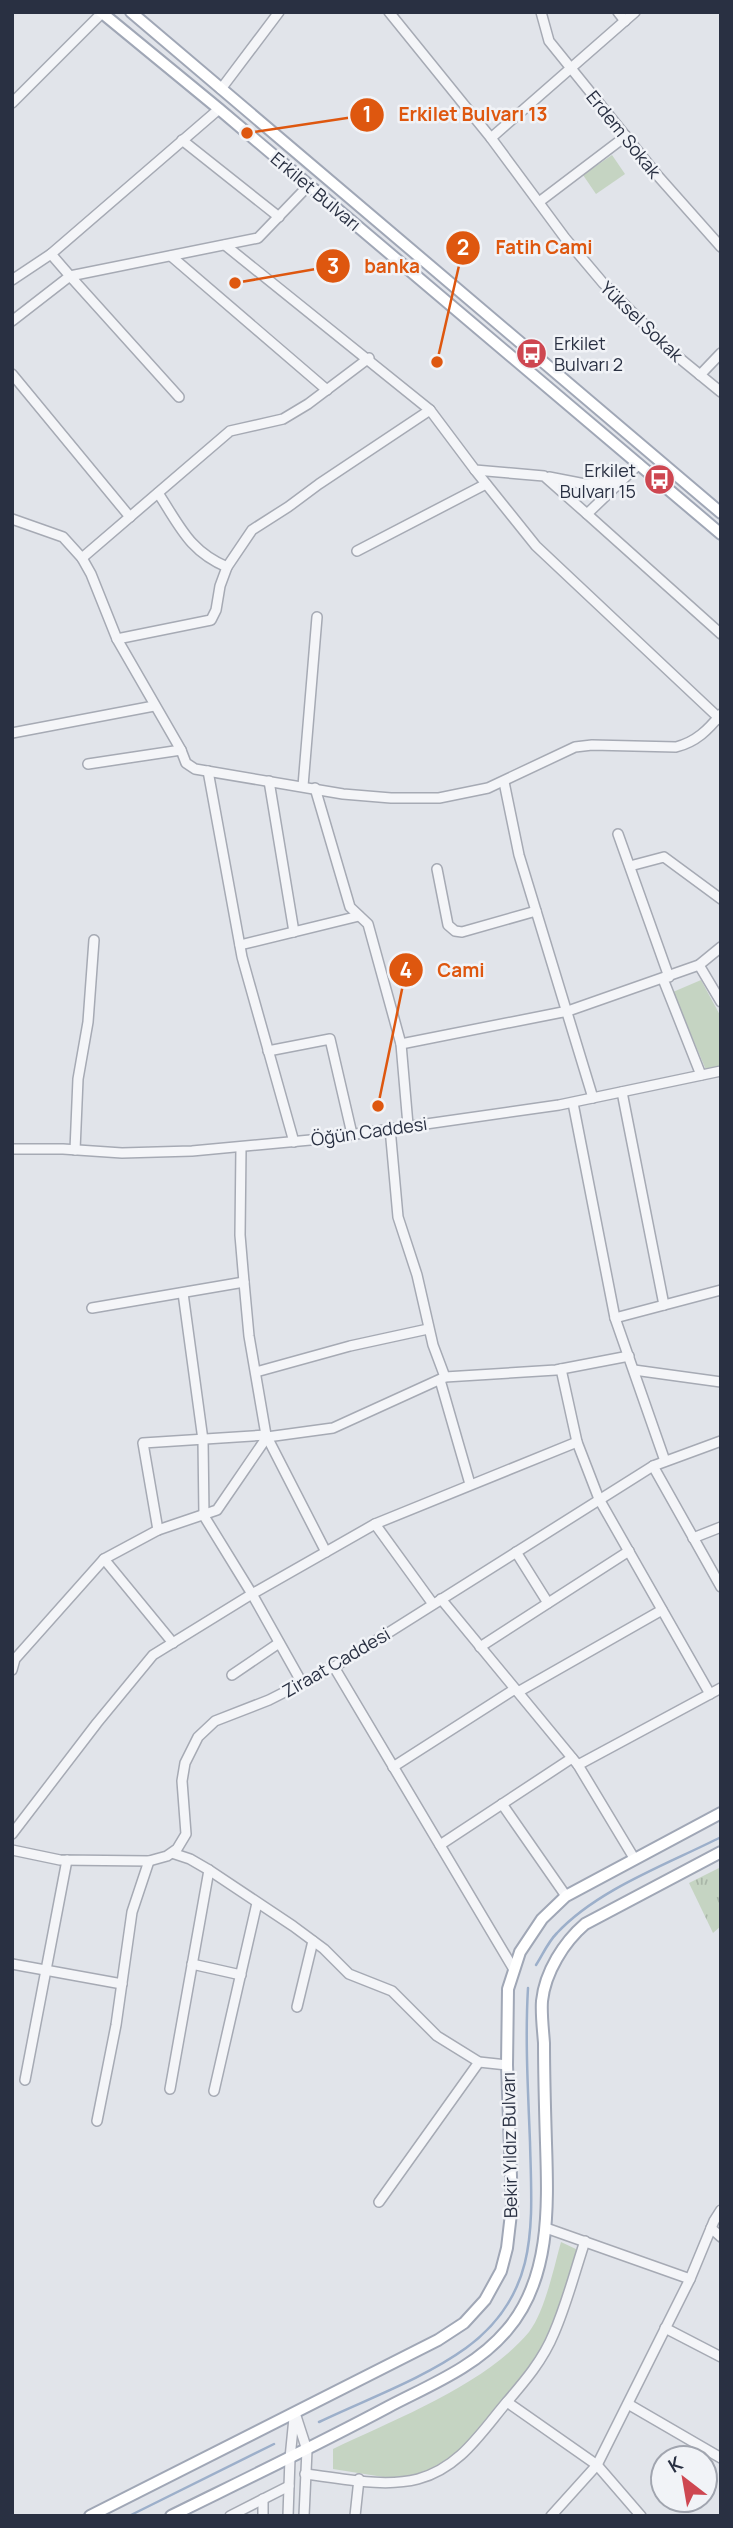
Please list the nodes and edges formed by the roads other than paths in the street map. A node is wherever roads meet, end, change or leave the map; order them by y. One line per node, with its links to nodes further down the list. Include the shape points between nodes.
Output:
1 (131, 12): 10 (main road, Erkilet Bulvarı)
2 (279, 12): 10 (street)
3 (389, 12): 14 (street, Yüksel Sokak)
4 (541, 12): 9 (street, Erdem Sokak, via 549,41)
5 (618, 12): 8 (street)
6 (635, 12): 8 (street)
7 (102, 13): 11 (street); 12 (main road, Erkilet Bulvarı)
8 (625, 21): 9 (street)
9 (571, 68): 13 (street, Erdem Sokak); 14 (street)
10 (221, 89): 40 (main road, Erkilet Bulvarı)
11 (12, 103)
12 (219, 109): 15 (street); 16 (main road, Erkilet Bulvarı)
13 (626, 136): 17 (street); 20 (street, Erdem Sokak)
14 (491, 138): 17 (street, Yüksel Sokak)
15 (182, 140): 18 (street); 21 (street)
16 (309, 186): 18 (street); 34 (main road, Erkilet Bulvarı)
17 (539, 202): 29 (street, Yüksel Sokak, via 603,283)
18 (279, 217): 19 (street, via 258,238)
19 (225, 245): 22 (street); 27 (street)
20 (721, 247)
21 (51, 254): 23 (street); 24 (street)
22 (171, 256): 23 (street); 30 (street)
23 (69, 276): 25 (street); 32 (street)
24 (12, 280)
25 (12, 321)
26 (721, 353): 29 (street)
27 (369, 358): 30 (street); 33 (street)
28 (12, 374): 42 (street)
29 (700, 375): 31 (street, Yüksel Sokak)
30 (327, 390): 39 (street, via 283,419 230,431)
31 (721, 392)
32 (179, 397)
33 (430, 410): 35 (street); 47 (street, via 252,530)
34 (639, 464): 37 (street); 44 (main road, Erkilet Bulvarı)
35 (475, 470): 36 (street); 38 (street)
36 (544, 476): 37 (street, via 585,484); 41 (street)
37 (621, 481): 41 (street)
38 (486, 484): 45 (street); 52 (street, via 536,547)
39 (158, 493): 42 (street); 47 (street, via 194,547)
40 (721, 513)
41 (587, 514): 49 (street)
42 (130, 517): 46 (street)
43 (12, 519): 46 (street, via 63,537)
44 (721, 534)
45 (357, 551)
46 (82, 558): 50 (street)
47 (227, 567): 50 (street, via 211,620)
48 (317, 617): 59 (street)
49 (721, 634)
50 (117, 639): 51 (street)
51 (154, 706): 53 (street); 54 (street)
52 (720, 718): 58 (street, via 684,745 575,747)
53 (12, 733)
54 (181, 750): 55 (street); 56 (street, via 190,766)
55 (88, 764)
56 (208, 771): 57 (street); 69 (street)
57 (269, 781): 59 (street); 67 (street)
58 (504, 782): 60 (street, via 439,798 367,797); 65 (street)
59 (303, 786): 60 (street)
60 (315, 788): 66 (street, via 350,907)
61 (618, 834): 62 (street)
62 (630, 866): 64 (street, via 664,857); 72 (street)
63 (437, 869): 65 (street, via 448,925 455,931 462,933)
64 (721, 899)
65 (536, 911): 74 (street)
66 (359, 916): 67 (street); 75 (street, via 368,924)
67 (294, 932): 69 (street)
68 (94, 940): 88 (street)
69 (240, 945): 76 (street)
70 (721, 947): 71 (street)
71 (699, 965): 72 (street); 73 (street)
72 (666, 978): 74 (street); 78 (street)
73 (721, 1002)
74 (568, 1011): 75 (street); 80 (street)
75 (401, 1044): 82 (street)
76 (268, 1051): 84 (street, via 330,1038); 85 (street)
77 (721, 1071): 78 (street, Öğün Caddesi)
78 (701, 1075): 79 (street, Öğün Caddesi)
79 (622, 1092): 80 (street, Öğün Caddesi); 92 (street)
80 (593, 1098): 81 (street, Öğün Caddesi)
81 (573, 1103): 82 (street, Öğün Caddesi); 94 (street)
82 (408, 1125): 83 (street, Öğün Caddesi)
83 (390, 1128): 84 (street, Öğün Caddesi); 95 (street, via 398,1217)
84 (352, 1134): 85 (street, Öğün Caddesi)
85 (294, 1142): 86 (street, Öğün Caddesi)
86 (241, 1147): 88 (street, Öğün Caddesi, via 192,1152); 89 (street)
87 (12, 1149): 88 (street, Öğün Caddesi)
88 (75, 1150)
89 (244, 1282): 91 (street); 99 (street)
90 (721, 1290): 92 (street)
91 (183, 1293): 93 (street); 103 (street)
92 (664, 1305): 94 (street)
93 (92, 1308)
94 (615, 1318): 96 (street)
95 (428, 1329): 99 (street); 100 (street)
96 (629, 1356): 97 (street); 98 (street)
97 (561, 1369): 100 (street); 105 (street)
98 (634, 1370): 101 (street); 106 (street)
99 (256, 1372): 102 (street)
100 (442, 1379): 102 (street, via 333,1428); 108 (street)
101 (721, 1382)
102 (266, 1436): 103 (street); 110 (street, via 222,1506); 116 (street)
103 (203, 1440): 110 (street); 113 (street, via 143,1443)
104 (721, 1441): 106 (street, Ziraat Caddesi)
105 (577, 1442): 108 (street); 109 (street)
106 (665, 1461): 107 (street, Ziraat Caddesi)
107 (653, 1466): 109 (street, Ziraat Caddesi); 114 (street)
108 (470, 1484): 111 (street)
109 (599, 1499): 115 (street); 117 (street, Ziraat Caddesi)
110 (204, 1516): 113 (street); 120 (street)
111 (375, 1524): 116 (street); 121 (street)
112 (721, 1527): 114 (street)
113 (158, 1530): 118 (street)
114 (693, 1538): 119 (street)
115 (629, 1551): 122 (street); 123 (street)
116 (326, 1552): 120 (street)
117 (516, 1552): 121 (street, Ziraat Caddesi); 122 (street)
118 (104, 1559): 124 (street); 127 (street)
119 (721, 1587)
120 (252, 1594): 124 (street); 125 (street)
121 (437, 1602): 126 (street); 128 (street, Ziraat Caddesi)
122 (548, 1604): 126 (street)
123 (662, 1610): 133 (street); 134 (street)
124 (173, 1643): 139 (street, via 153,1655)
125 (279, 1643): 130 (street); 131 (street)
126 (480, 1647): 133 (street)
127 (14, 1659): 129 (street)
128 (334, 1667): 131 (street, Ziraat Caddesi); 136 (street)
129 (12, 1670)
130 (232, 1675)
131 (302, 1683): 143 (street, Ziraat Caddesi, via 221,1716 198,1737 183,1772 186,1834)
132 (721, 1688): 134 (street)
133 (517, 1691): 135 (street); 136 (street)
134 (710, 1695): 135 (street)
135 (575, 1761): 137 (street); 144 (street)
136 (394, 1766): 140 (street)
137 (502, 1804): 140 (street); 148 (street)
138 (721, 1813): 144 (main road, Bekir Yıldız Bulvarı)
139 (12, 1834)
140 (440, 1845): 153 (street)
141 (12, 1850): 145 (street)
142 (721, 1852): 166 (main road, Bekir Yıldız Bulvarı, via 585,1924 553,1967 542,2000)
143 (172, 1853): 146 (street); 147 (street)
144 (634, 1858): 148 (main road, Bekir Yıldız Bulvarı)
145 (67, 1860): 146 (street); 154 (street)
146 (149, 1861): 156 (street, via 132,1912)
147 (209, 1870): 149 (street); 152 (street)
148 (566, 1896): 153 (main road, Bekir Yıldız Bulvarı, via 537,1925)
149 (257, 1903): 150 (street); 155 (street)
150 (313, 1941): 157 (street); 158 (street, via 349,1974 398,1995 430,2031)
151 (12, 1964): 154 (street)
152 (192, 1964): 155 (street); 161 (street)
153 (513, 1968): 159 (main road, Bekir Yıldız Bulvarı, via 508,1989)
154 (46, 1970): 156 (street); 160 (street)
155 (241, 1975): 162 (street)
156 (122, 1984): 163 (street)
157 (297, 2007)
158 (479, 2062): 159 (street); 164 (street)
159 (507, 2065): 175 (main road, Bekir Yıldız Bulvarı, via 512,2205 504,2260 491,2291 471,2316 447,2335)
160 (25, 2080)
161 (170, 2089)
162 (214, 2091)
163 (97, 2121)
164 (379, 2202)
165 (721, 2210): 167 (street)
166 (546, 2228): 169 (street); 176 (main road, Bekir Yıldız Bulvarı, via 526,2301 495,2343 456,2372)
167 (711, 2228): 168 (street); 170 (street)
168 (721, 2237)
169 (585, 2241): 170 (street); 173 (street, via 548,2346)
170 (690, 2279): 171 (street)
171 (665, 2328): 172 (street); 174 (street)
172 (721, 2357)
173 (507, 2402): 179 (street); 181 (street, via 469,2448 436,2472 396,2482)
174 (628, 2404): 178 (street); 179 (street)
175 (295, 2413): 176 (street); 177 (street); 184 (main road, Bekir Yıldız Bulvarı)
176 (307, 2450): 177 (main road, Bekir Yıldız Bulvarı); 180 (street)
177 (290, 2458): 182 (street); 185 (main road, Bekir Yıldız Bulvarı)
178 (721, 2458)
179 (597, 2465): 191 (street); 192 (street)
180 (305, 2474): 181 (street); 189 (street)
181 (359, 2479): 190 (street)
182 (289, 2486): 183 (street); 188 (street)
183 (263, 2499): 186 (street); 187 (street)
184 (90, 2516)
185 (171, 2516)
186 (230, 2516)
187 (262, 2516)
188 (288, 2516)
189 (304, 2516)
190 (355, 2516)
191 (551, 2516)
192 (641, 2516)

